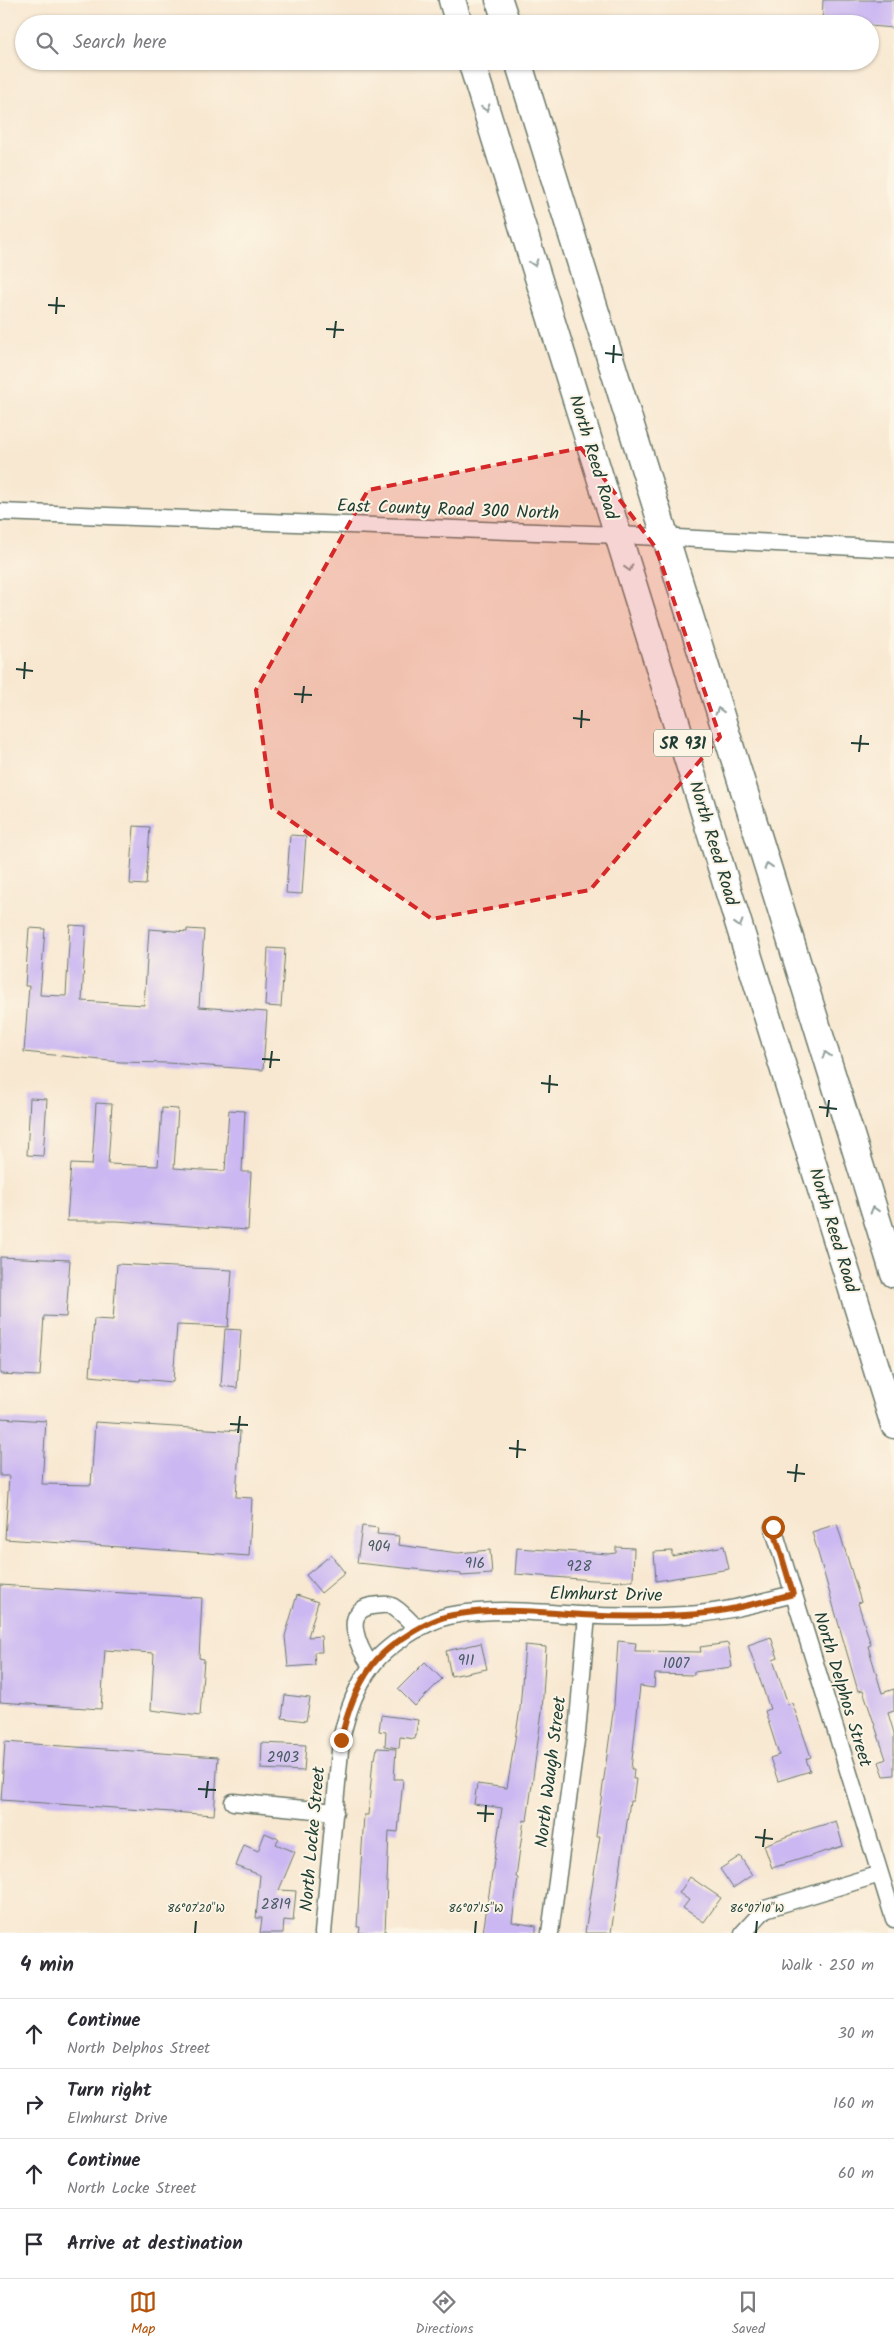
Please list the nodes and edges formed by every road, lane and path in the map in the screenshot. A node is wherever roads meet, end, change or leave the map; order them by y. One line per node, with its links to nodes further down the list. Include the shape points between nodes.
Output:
1 (452, 0): 3 (main road)
2 (499, 0): 4 (main road)
3 (456, 15)
4 (504, 15)
5 (474, 70): 8 (main road, North Reed Road / SR 931, one-way to 8)
6 (521, 70): 9 (main road, SR 931)
7 (0, 512): 8 (street, East County Road 300 North)
8 (619, 536): 9 (street, East County Road 300 North); 12 (main road, North Reed Road / SR 931, one-way to 12)
9 (665, 538): 10 (street, East County Road 300 North); 11 (main road, SR 931, one-way to 9)
10 (894, 549)
11 (894, 1274)
12 (894, 1425)
13 (773, 1527): 14 (street, North Delphos Street)
14 (793, 1594): 15 (street, Elmhurst Drive, via 737,1608 686,1615); 20 (street, North Delphos Street)
15 (587, 1615): 16 (street, Elmhurst Drive, via 497,1610 452,1615); 23 (street, North Waugh Street, via 577,1733)
16 (418, 1629): 17 (street, North Locke Street, via 388,1649); 17 (street, via 395,1607 385,1604 366,1607 358,1614 354,1625 359,1649)
17 (371, 1666): 19 (street, North Locke Street, via 346,1717)
18 (232, 1802): 19 (street)
19 (335, 1812): 22 (street, North Locke Street)
20 (880, 1874): 21 (street, North Delphos Street); 24 (street, via 765,1909)
21 (894, 1919)
22 (323, 1933)
23 (550, 1933)
24 (743, 1933)

